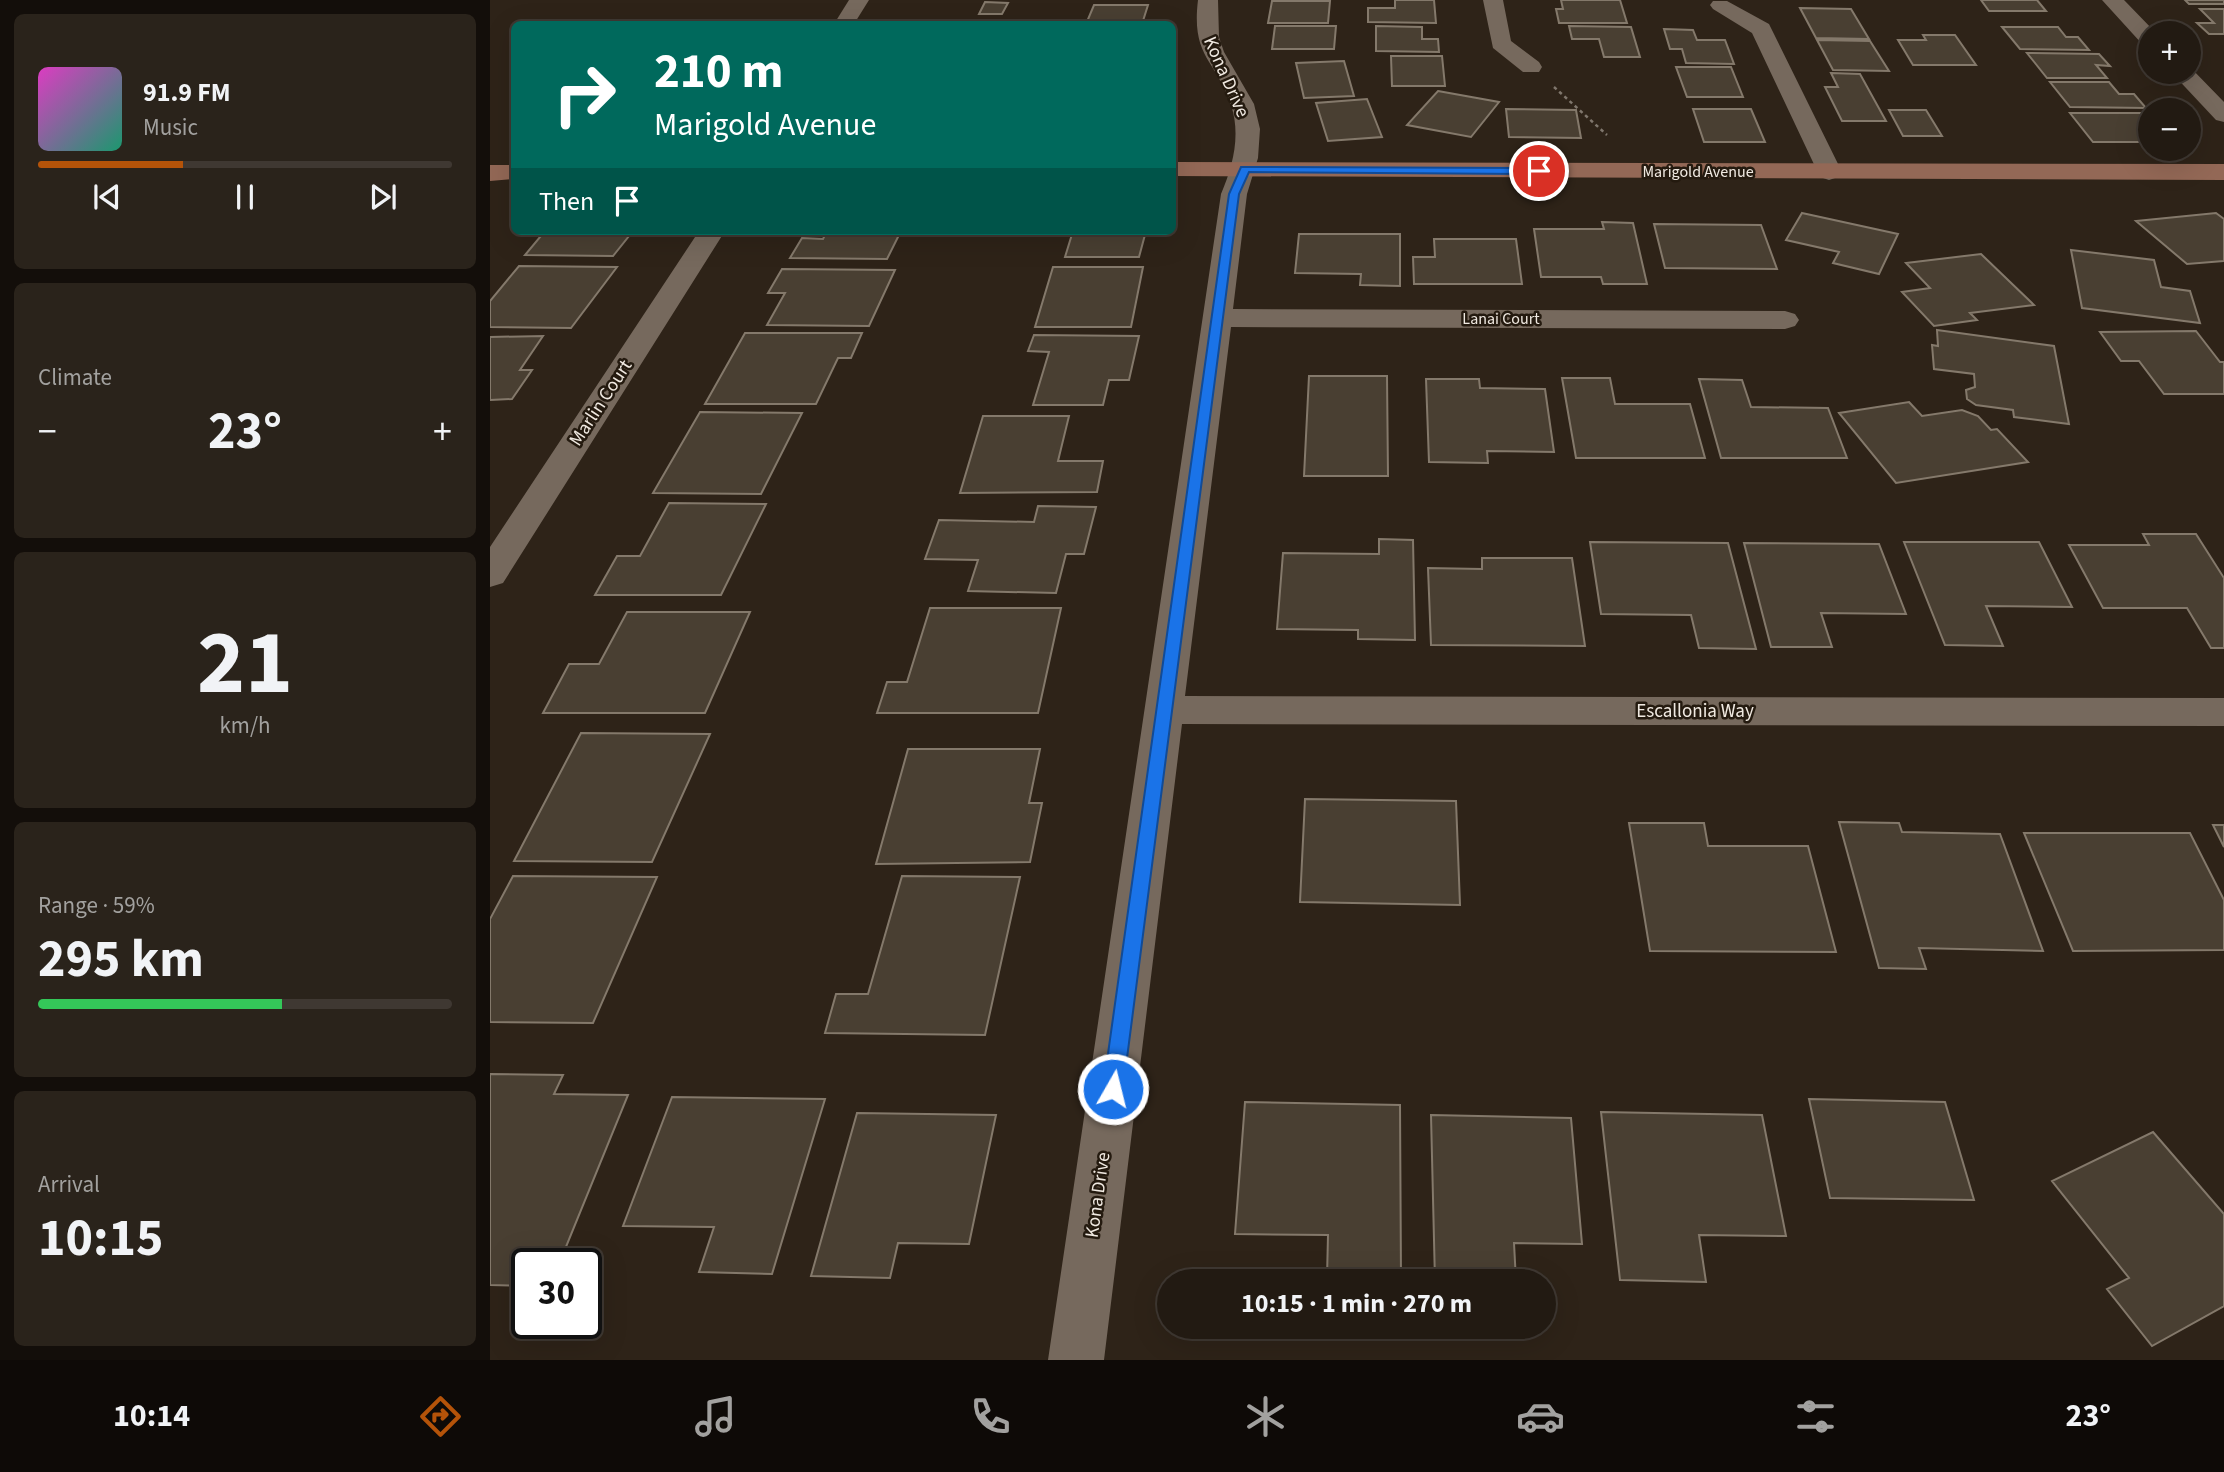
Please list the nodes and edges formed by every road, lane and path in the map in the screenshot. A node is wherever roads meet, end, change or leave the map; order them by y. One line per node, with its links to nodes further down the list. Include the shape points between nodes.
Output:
1 (859, 0): 6 (street)
2 (1208, 0): 12 (street, Kona Drive, via 1205,27 1209,44 1247,120)
3 (1493, 0): 8 (street, via 1501,43)
4 (2112, 0): 7 (street)
5 (1720, 5): 15 (street, via 1761,29)
6 (846, 21)
7 (2138, 27)
8 (1531, 66): 13 (path)
9 (2194, 84): 10 (street)
10 (2224, 115)
11 (1176, 169): 12 (street, Marigold Avenue)
12 (1245, 169): 13 (street, Marigold Avenue); 19 (street, Kona Drive, via 1234,194)
13 (1646, 171): 15 (street, Marigold Avenue)
14 (511, 172): 17 (street)
15 (1829, 172): 16 (street, Marigold Avenue)
16 (2224, 172)
17 (490, 173)
18 (709, 235): 21 (street, Marlin Court)
19 (1217, 318): 20 (street, Lanai Court); 22 (street, Kona Drive)
20 (1785, 320)
21 (490, 575)
22 (1165, 710): 23 (street, Escallonia Way); 24 (street, Kona Drive)
23 (2224, 712)
24 (1076, 1360)

